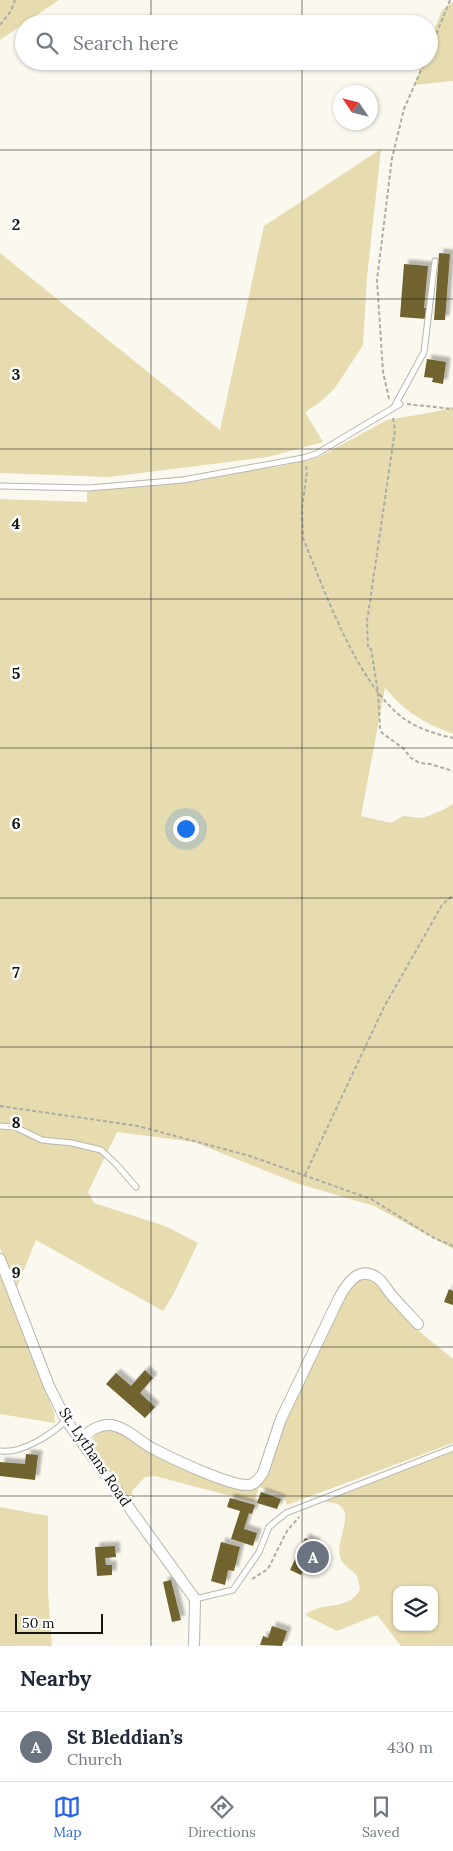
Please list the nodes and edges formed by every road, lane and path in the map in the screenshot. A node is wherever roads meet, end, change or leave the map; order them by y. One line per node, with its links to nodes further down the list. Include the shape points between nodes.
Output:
1 (15, 0): 3 (path)
2 (450, 0): 4 (path)
3 (0, 25)
4 (438, 30)
5 (421, 70): 8 (path, via 404,109 392,158 377,280 383,372)
6 (434, 260): 8 (lane, via 424,352)
7 (400, 404): 8 (lane); 9 (path)
8 (393, 408): 10 (lane, via 316,454); 12 (path, via 395,430 367,622 368,648 371,648)
9 (453, 408)
10 (303, 458): 11 (lane, via 183,480 89,488); 12 (path, via 308,471 302,509 303,538 340,627)
11 (0, 486)
12 (378, 692): 13 (path, via 402,718 417,727); 14 (path, via 382,733 411,758)
13 (453, 738)
14 (453, 771)
15 (453, 895): 18 (path, via 442,905 384,1007)
16 (0, 1106): 18 (path, via 138,1126 250,1156)
17 (0, 1126): 19 (lane, via 16,1127 42,1140 101,1150)
18 (304, 1175): 20 (path, via 371,1199 434,1238)
19 (136, 1187)
20 (453, 1246)
21 (0, 1259): 23 (street, St. Lythans Road, via 49,1386)
22 (418, 1324): 24 (street, via 379,1279 368,1274 353,1277 339,1298 281,1419 263,1473 251,1484 230,1482 178,1460 114,1425 104,1425)
23 (66, 1420): 24 (street, St. Lythans Road); 26 (lane, via 45,1438 18,1450)
24 (81, 1438): 29 (street, St. Lythans Road)
25 (453, 1448): 28 (lane, via 286,1513 269,1527 259,1552)
26 (2, 1451)
27 (300, 1517): 28 (path, via 287,1531 268,1569)
28 (233, 1590): 29 (lane)
29 (195, 1599): 30 (street)
30 (194, 1646)

